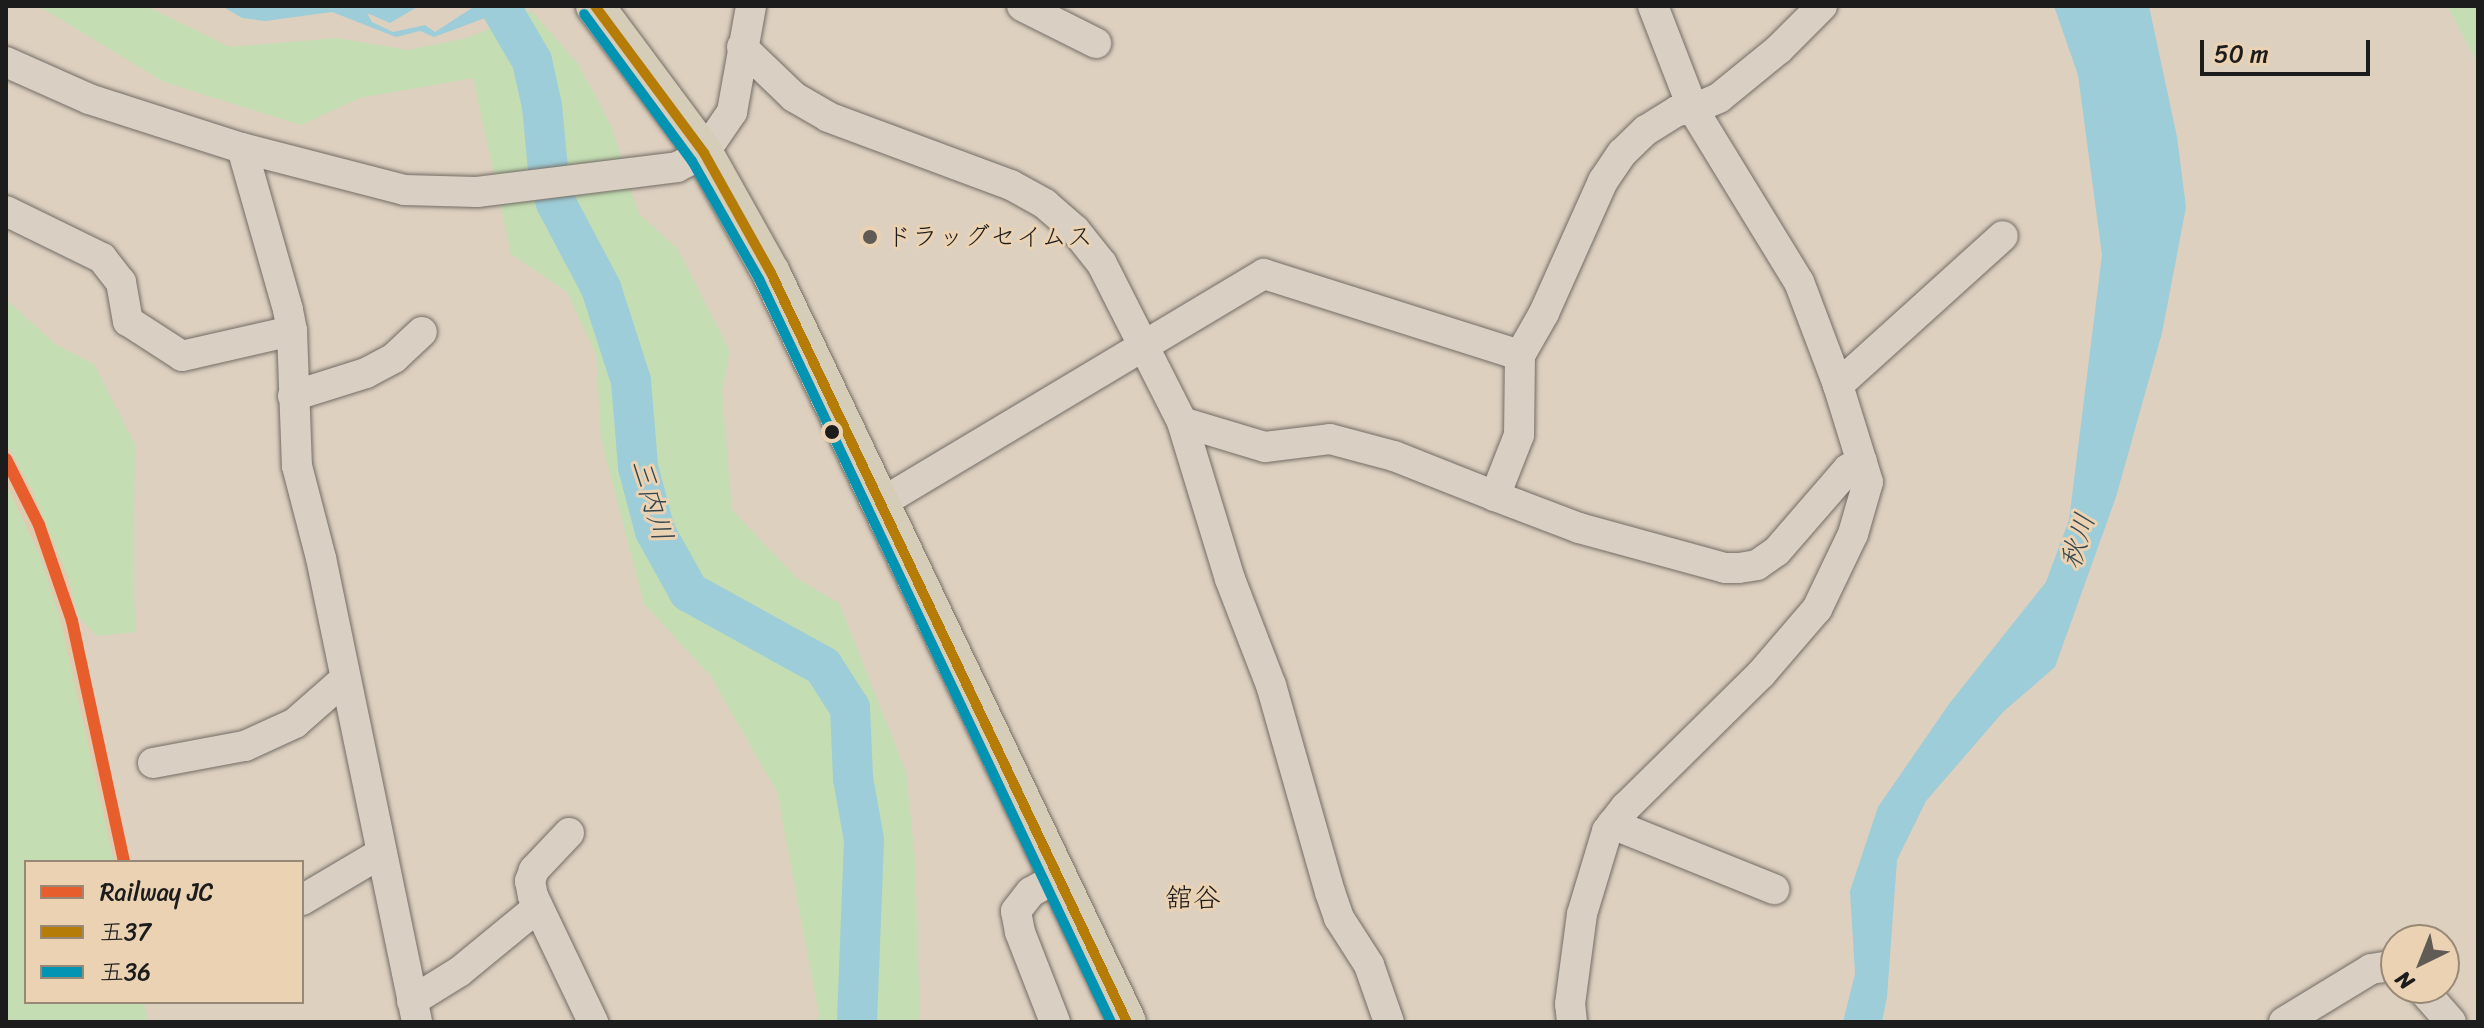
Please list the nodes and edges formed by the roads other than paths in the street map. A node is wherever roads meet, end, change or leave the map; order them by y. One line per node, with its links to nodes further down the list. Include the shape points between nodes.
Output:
1 (751, 6): 7 (street)
2 (1022, 6): 6 (street)
3 (1653, 6): 9 (street)
4 (1822, 6): 9 (street, via 1719,98)
5 (603, 16): 11 (main road)
6 (1096, 43)
7 (742, 47): 11 (street, via 732,112); 16 (street, via 794,97 828,117 1011,185 1045,204 1102,264)
8 (6, 62): 10 (street, via 89,99)
9 (1693, 109): 17 (street, via 1677,111 1646,130 1622,153 1603,181); 18 (street, via 1799,282)
10 (242, 148): 11 (street, via 404,190 442,193 677,167); 14 (street)
11 (704, 153): 23 (main road, via 771,273)
12 (6, 211): 14 (street, via 102,258 121,282 128,321 182,356)
13 (2003, 236): 18 (street)
14 (292, 331): 19 (street)
15 (422, 332): 19 (street, via 394,358 366,373)
16 (1143, 348): 17 (street, via 1264,274); 20 (street); 23 (street)
17 (1520, 355): 22 (street, via 1519,435)
18 (1838, 385): 21 (street)
19 (293, 396): 24 (street, via 297,466)
20 (1182, 422): 22 (street, via 1265,447 1330,439 1394,456); 39 (street, via 1230,579 1271,685 1330,892 1339,918 1369,965)
21 (1862, 461): 22 (street, via 1848,469 1777,551 1757,565 1739,568 1579,528); 26 (street, via 1868,482 1863,507 1817,609 1761,674)
22 (1495, 496)
23 (881, 503): 29 (main road)
24 (345, 679): 25 (street, via 295,723 245,746); 28 (street)
25 (153, 763)
26 (1612, 824): 30 (street); 40 (street, via 1599,849 1582,914)
27 (569, 833): 32 (street, via 534,870 530,881)
28 (381, 853): 31 (street); 35 (street)
29 (1058, 877): 37 (street, via 1031,892 1016,911); 38 (main road)
30 (1774, 889)
31 (304, 899)
32 (538, 907): 35 (street); 36 (street)
33 (2380, 968): 41 (street)
34 (2435, 1004): 42 (street)
35 (414, 1012)
36 (593, 1022)
37 (1055, 1022)
38 (1127, 1022)
39 (1389, 1022)
40 (1572, 1022)
41 (2284, 1022)
42 (2451, 1022)

